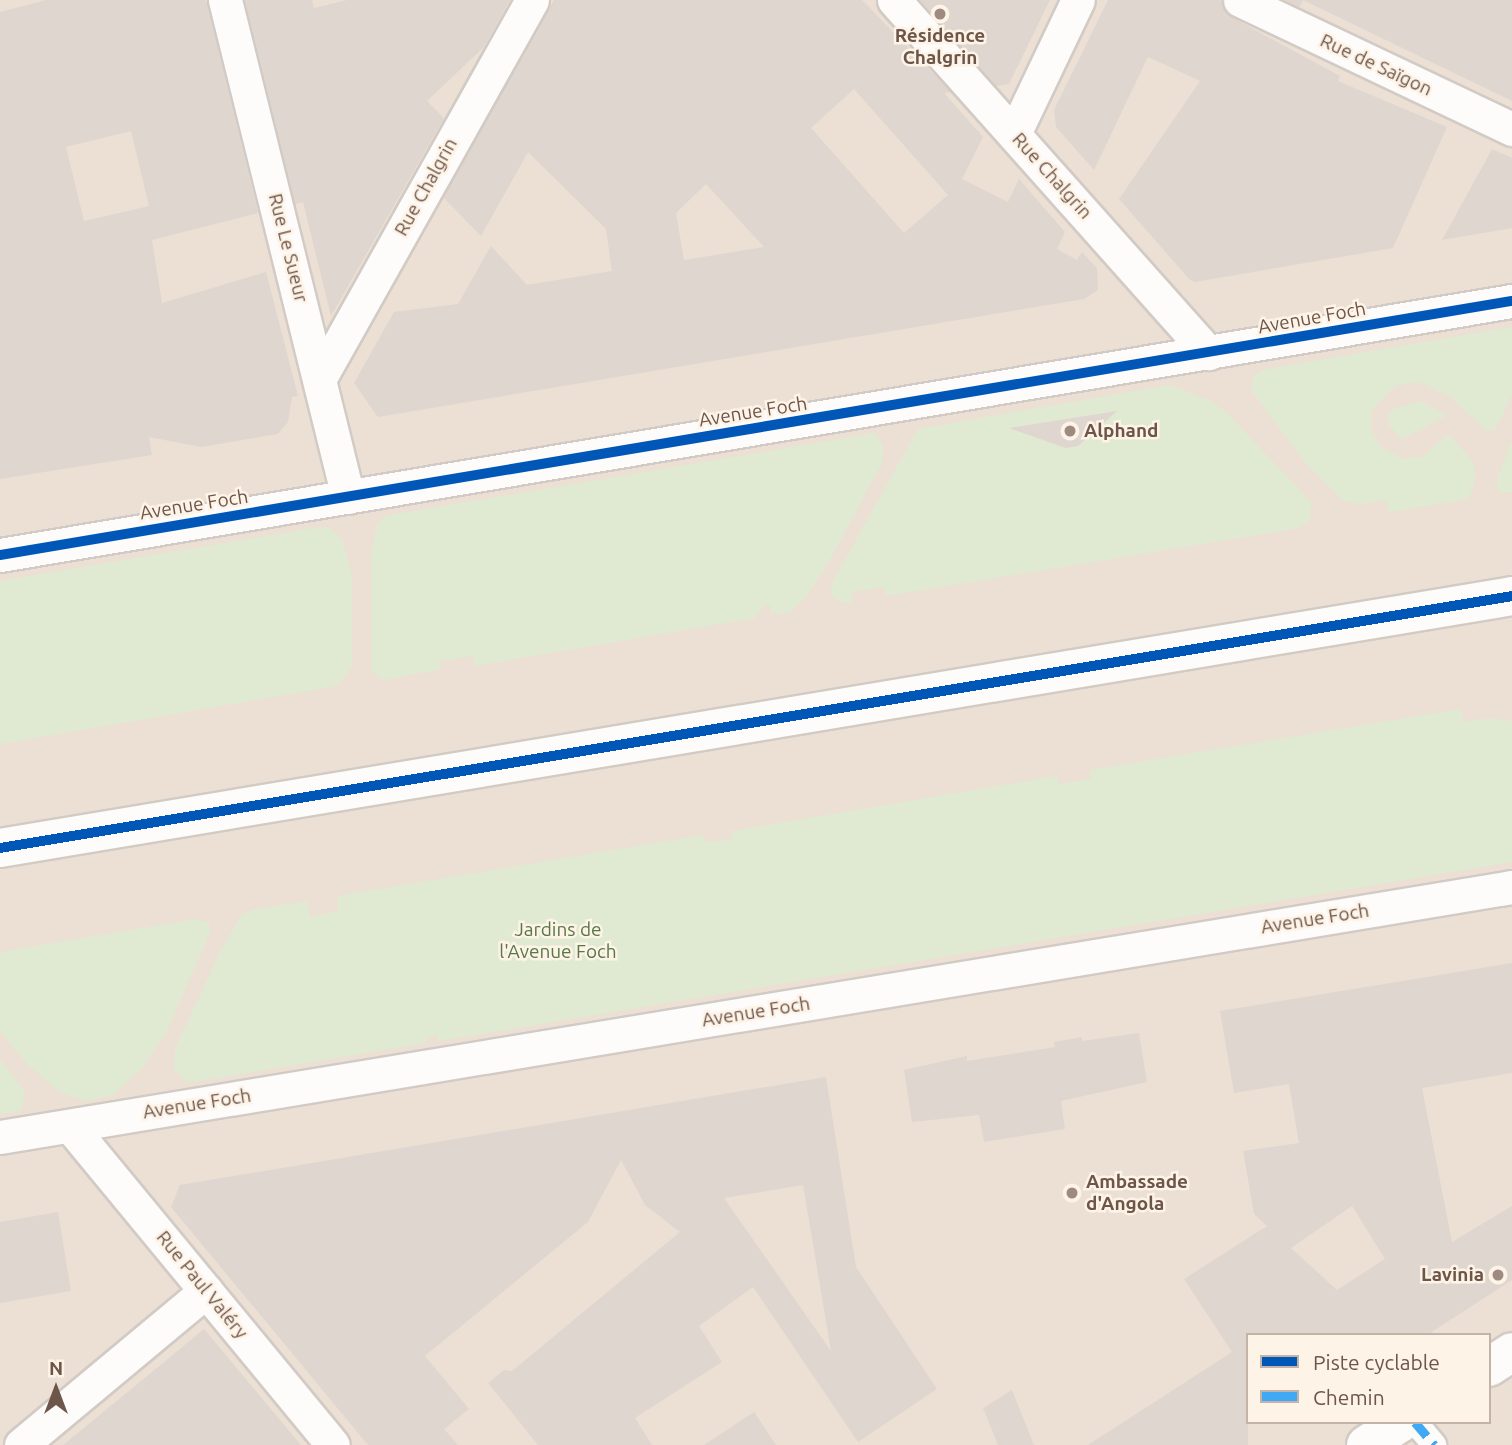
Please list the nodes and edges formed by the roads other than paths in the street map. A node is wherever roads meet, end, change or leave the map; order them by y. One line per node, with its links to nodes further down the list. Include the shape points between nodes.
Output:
1 (225, 0): 10 (street, Rue Le Sueur)
2 (532, 0): 10 (street, Rue Chalgrin)
3 (894, 0): 7 (street, Rue Chalgrin)
4 (1079, 0): 7 (street)
5 (1240, 0): 6 (street, Rue de Saïgon)
6 (1512, 129)
7 (1014, 134): 9 (street, Rue Chalgrin)
8 (1512, 301): 9 (street, Avenue Foch)
9 (1209, 353): 11 (street, Avenue Foch)
10 (321, 376): 11 (street, Rue Le Sueur)
11 (348, 497): 12 (street, Avenue Foch)
12 (0, 555)
13 (1512, 596): 14 (main road)
14 (0, 848)
15 (1512, 887): 16 (street, Avenue Foch)
16 (70, 1126): 17 (street, Avenue Foch); 18 (street, Rue Paul Valéry)
17 (0, 1137)
18 (206, 1291): 23 (street); 24 (street, Rue Paul Valéry)
19 (1512, 1352): 20 (main road)
20 (1491, 1366)
21 (1399, 1424): 25 (main road)
22 (1417, 1424): 26 (street)
23 (20, 1445)
24 (333, 1445)
25 (1366, 1445)
26 (1434, 1445)

